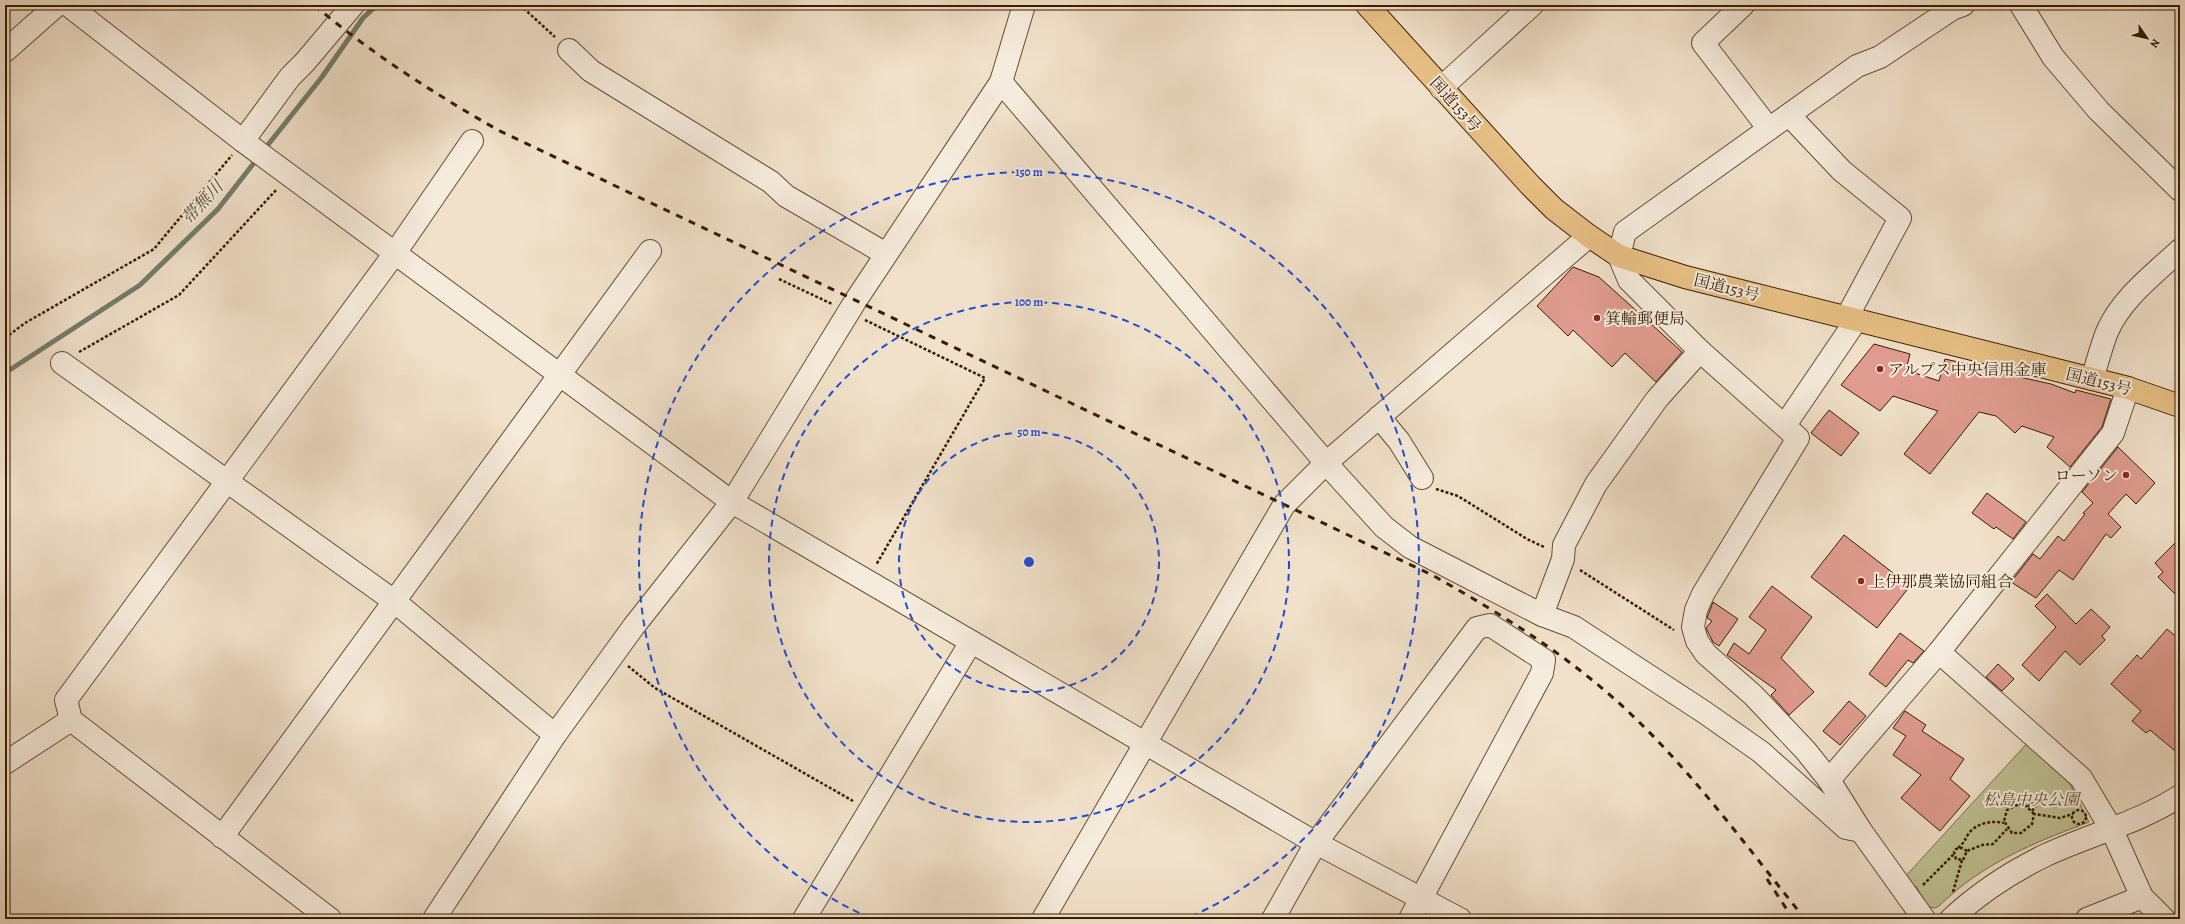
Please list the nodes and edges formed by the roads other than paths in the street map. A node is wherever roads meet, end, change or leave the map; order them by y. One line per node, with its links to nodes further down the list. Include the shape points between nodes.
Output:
1 (57, 5): 11 (street)
2 (68, 5): 17 (street)
3 (352, 5): 17 (street, via 290,77)
4 (1024, 5): 12 (street)
5 (1367, 5): 13 (highway, 国道153号)
6 (1532, 5): 13 (street)
7 (1744, 5): 15 (street, via 1703,43)
8 (1964, 5): 14 (street, via 1952,9 1880,57 1857,66)
9 (2021, 5): 18 (street, via 2053,57 2089,99)
10 (569, 50): 23 (street, via 591,71 771,182 786,196)
11 (5, 51)
12 (1001, 82): 23 (street); 34 (street)
13 (1441, 88): 19 (highway, 国道153号, via 1530,185 1554,209)
14 (1789, 116): 15 (street); 25 (street, via 1842,171 1900,218)
15 (1769, 130): 24 (street, via 1625,232)
16 (472, 141): 22 (street)
17 (247, 144): 22 (street)
18 (2180, 190)
19 (1589, 236): 24 (highway, 国道153号); 32 (street)
20 (2180, 250): 29 (street, via 2125,304 2108,331)
21 (650, 251): 28 (street)
22 (394, 253): 28 (street); 36 (street)
23 (886, 254): 37 (street)
24 (1619, 256): 25 (highway, 国道153号, via 1685,276); 26 (street, via 1629,280)
25 (1852, 318): 29 (highway, 国道153号); 33 (street)
26 (1700, 351): 33 (street); 39 (street, via 1657,399 1596,484 1564,545 1563,560)
27 (62, 364): 36 (street)
28 (559, 375): 37 (street); 38 (street)
29 (2092, 379): 30 (highway, 国道153号)
30 (2128, 388): 31 (highway, 国道153号); 41 (street, via 2113,433)
31 (2180, 406)
32 (1379, 417): 34 (street); 35 (street, via 1400,442)
33 (1785, 425): 46 (street, via 1798,438 1703,594 1696,610 1693,627 1697,641 1706,654 1753,696 1806,751)
34 (1326, 463): 39 (street, via 1384,527 1410,547); 44 (street, via 1284,505)
35 (1422, 478)
36 (226, 482): 38 (street); 42 (street, via 66,700)
37 (732, 502): 40 (street); 43 (street, via 614,654)
38 (394, 601): 43 (street); 50 (street)
39 (1542, 615): 48 (street, via 1574,627 1704,712 1761,752 1846,828)
40 (971, 642): 44 (street); 56 (street)
41 (1939, 652): 46 (street); 49 (street, via 2081,778)
42 (71, 720): 45 (street); 50 (street)
43 (555, 735): 55 (street)
44 (1146, 744): 51 (street); 57 (street)
45 (5, 764)
46 (1829, 780): 48 (street)
47 (2180, 796): 49 (street, via 2151,813)
48 (1861, 830): 61 (street)
49 (2112, 830): 52 (street); 62 (street, via 2048,854 2007,875 1969,902)
50 (222, 837): 54 (street)
51 (1316, 843): 53 (street); 53 (street, via 1477,628 1490,625 1544,660 1542,673); 58 (street)
52 (2142, 897): 63 (street); 64 (street)
53 (1422, 898): 59 (street); 60 (street)
54 (330, 919)
55 (434, 919)
56 (804, 919)
57 (1043, 919)
58 (1272, 919)
59 (1410, 919)
60 (1460, 919)
61 (1924, 919)
62 (1951, 919)
63 (2087, 919)
64 (2164, 919)

